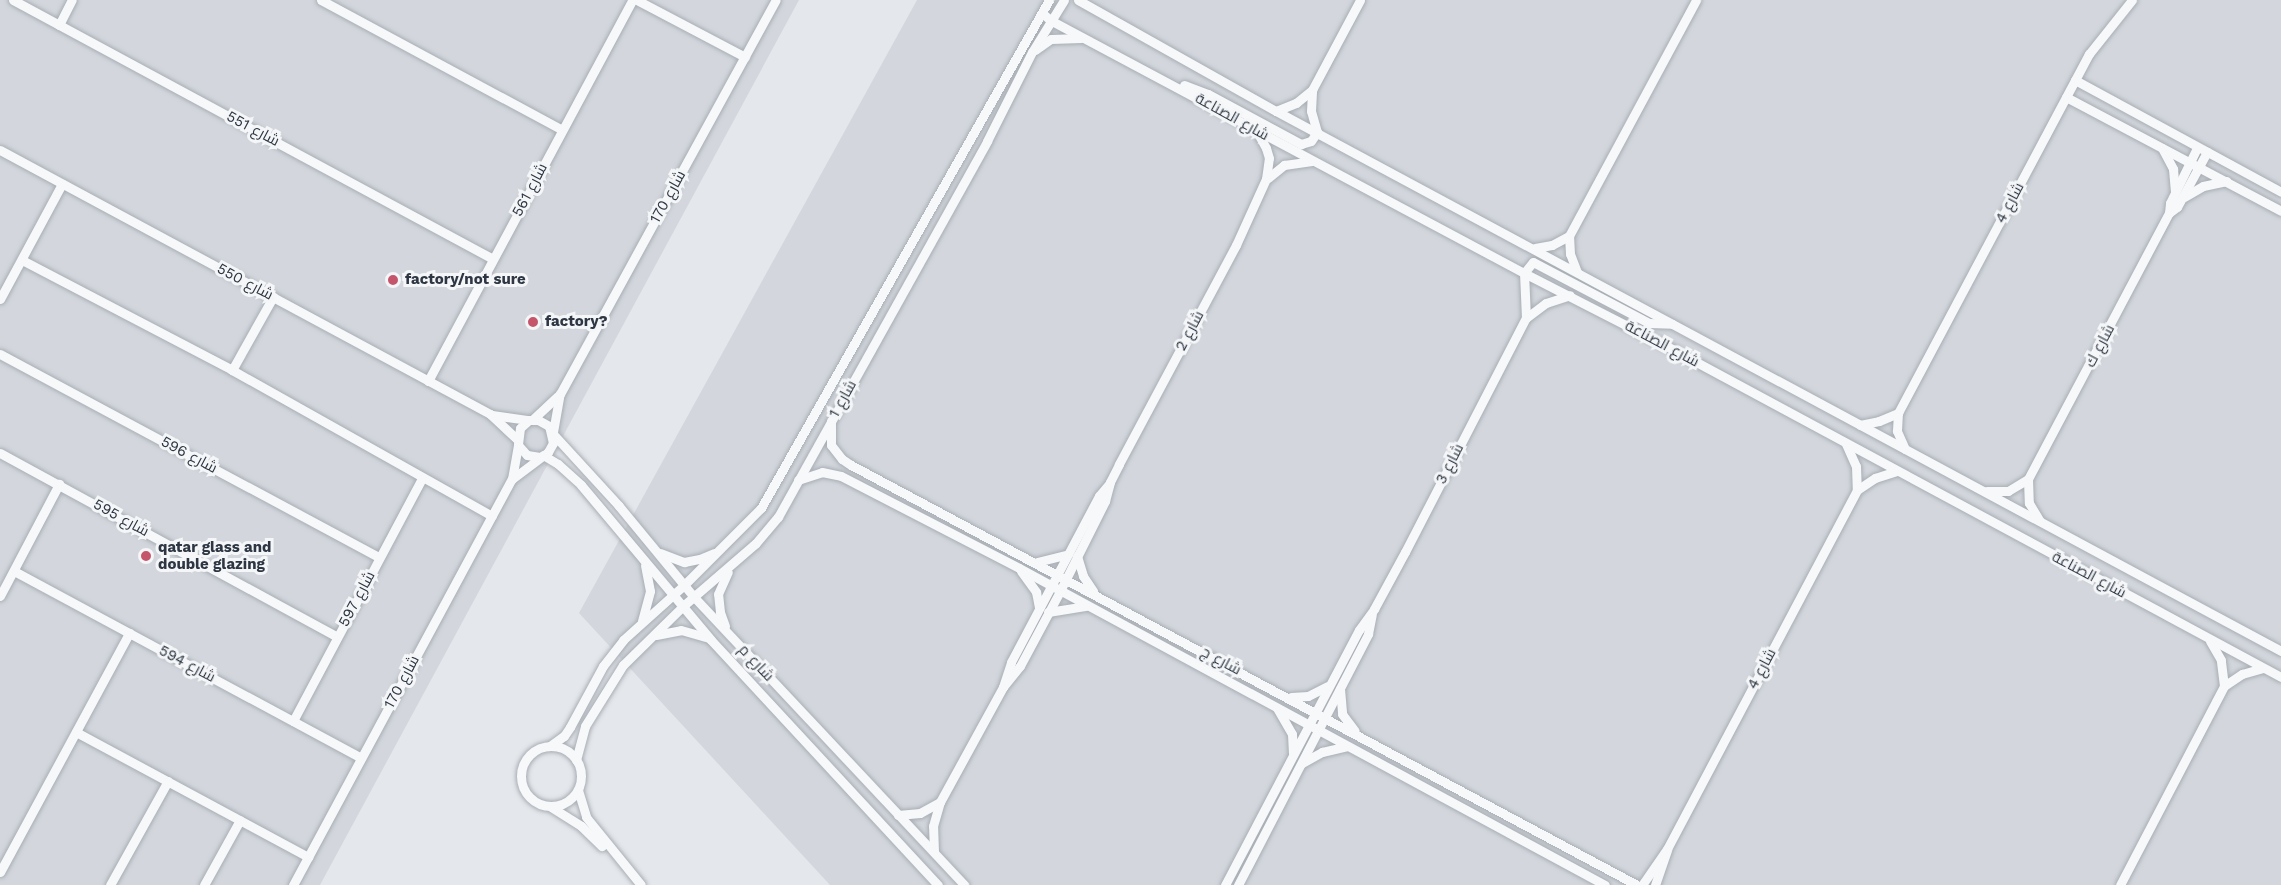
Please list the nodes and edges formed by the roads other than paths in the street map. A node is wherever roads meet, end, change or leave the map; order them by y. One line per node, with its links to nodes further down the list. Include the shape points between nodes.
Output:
1 (13, 0): 17 (street, شارع 551)
2 (72, 0): 17 (street)
3 (321, 0): 26 (street)
4 (632, 0): 26 (street, شارع 561)
5 (637, 0): 20 (street)
6 (776, 0): 20 (street, شارع 170)
7 (1049, 0): 15 (street, شارع 1)
8 (1064, 0): 16 (street, شارع 1)
9 (1078, 0): 14 (street, شارع الصناعة)
10 (1089, 0): 14 (street)
11 (1360, 0): 23 (street)
12 (1696, 0): 42 (street)
13 (2132, 0): 21 (street, شارع 4, via 2105,31)
14 (1101, 12): 25 (street, شارع الصناعة)
15 (1042, 13): 16 (street, شارع الصناعة); 78 (street, شارع 1, via 771,492)
16 (1050, 20): 18 (street, شارع الصناعة); 19 (street, شارع 1)
17 (59, 25): 44 (street, شارع 551)
18 (1092, 40): 19 (street, via 1072,36 1051,39); 22 (street, شارع الصناعة)
19 (1032, 52): 60 (street, شارع 1, via 987,141)
20 (745, 57): 56 (street, شارع 170)
21 (2075, 80): 24 (street, شارع 4); 30 (street)
22 (1166, 81): 27 (street, شارع الصناعة); 28 (street, via 1208,94 1295,142 1306,143)
23 (1312, 90): 25 (street, via 1296,103); 28 (street, via 1311,111)
24 (2066, 97): 29 (street); 57 (street, شارع 4)
25 (1276, 111): 28 (street, شارع الصناعة)
26 (562, 130): 44 (street, شارع 561)
27 (1255, 130): 33 (street, شارع الصناعة); 36 (street, شارع 2, via 1266,148)
28 (1317, 132): 43 (street, شارع الصناعة)
29 (2160, 146): 34 (street); 40 (street, via 2173,169)
30 (2197, 147): 32 (street); 34 (street, شارع ك)
31 (0, 150): 38 (street, شارع 550)
32 (2207, 152): 35 (street, شارع ك); 39 (street)
33 (1315, 162): 36 (street, via 1295,161); 47 (street, شارع الصناعة)
34 (2190, 162): 35 (street); 40 (street, شارع ك)
35 (2199, 167): 37 (street); 40 (street, شارع ك)
36 (1266, 179): 80 (street, شارع 2, via 1236,245 1110,482 1105,501)
37 (2226, 181): 40 (street); 41 (street)
38 (62, 184): 45 (street); 49 (street, شارع 550)
39 (2281, 192)
40 (2178, 196): 70 (street, شارع ك)
41 (2281, 211)
42 (1569, 236): 43 (street, via 1552,245); 46 (street, via 1570,255)
43 (1533, 248): 46 (street, شارع الصناعة)
44 (493, 259): 55 (street, شارع 561)
45 (22, 260): 50 (street); 54 (street)
46 (1577, 272): 52 (street, شارع الصناعة)
47 (1524, 273): 48 (street, شارع الصناعة); 51 (street); 52 (street, via 1529,264 1537,263 1649,323)
48 (1570, 295): 51 (street, شارع 3, via 1546,303); 64 (street, شارع الصناعة)
49 (273, 297): 54 (street); 55 (street, شارع 550)
50 (0, 299)
51 (1526, 318): 96 (street, شارع 3)
52 (1674, 324): 61 (street, شارع الصناعة)
53 (0, 354): 81 (street, شارع 596)
54 (232, 370): 69 (street)
55 (428, 381): 58 (street, شارع 550)
56 (560, 394): 59 (street, شارع 170); 62 (street, شارع 170)
57 (1898, 413): 61 (street); 65 (street, via 1897,431)
58 (490, 414): 59 (street, شارع 550); 63 (street, شارع 550)
59 (530, 420): 62 (street, via 544,422); 63 (street, via 520,428)
60 (831, 421): 72 (street, شارع 1); 83 (street, شارع ج, via 831,444 842,459)
61 (1860, 425): 65 (street, شارع الصناعة)
62 (553, 434): 67 (street, via 551,448); 79 (street, شارع م)
63 (517, 442): 67 (street, via 527,455); 71 (street, شارع 170)
64 (1846, 444): 68 (street, شارع الصناعة); 74 (street, via 1856,466)
65 (1905, 448): 75 (street, شارع الصناعة)
66 (0, 453): 73 (street, شارع 595)
67 (541, 456): 71 (street, شارع 170); 82 (street, شارع م, via 558,464 581,485)
68 (1897, 471): 74 (street, via 1875,478); 103 (street, شارع الصناعة)
69 (422, 478): 76 (street); 81 (street, شارع 597)
70 (2028, 478): 75 (street, via 2008,491); 77 (street, via 2030,503)
71 (512, 479): 76 (street, شارع 170)
72 (798, 480): 84 (street, شارع 1, via 768,530); 85 (street, شارع ج, via 822,472 841,476)
73 (59, 484): 86 (street); 101 (street, شارع 595)
74 (1857, 490): 134 (street, شارع 4)
75 (1984, 490): 77 (street, شارع الصناعة)
76 (492, 516): 122 (street, شارع 170)
77 (2043, 524): 105 (street, شارع الصناعة)
78 (724, 547): 79 (street, via 684,562); 88 (street, شارع 1)
79 (654, 550): 88 (street, شارع م)
80 (1073, 555): 83 (street); 87 (street, شارع 2); 90 (street)
81 (379, 557): 101 (street, شارع 597)
82 (642, 557): 91 (street, شارع م); 98 (street, via 650,591)
83 (1037, 562): 87 (street, شارع ج)
84 (733, 564): 93 (street, شارع 1); 100 (street, via 718,594 720,612)
85 (1019, 568): 89 (street, شارع ج); 97 (street)
86 (14, 571): 92 (street); 99 (street, شارع 594)
87 (1062, 576): 89 (street, شارع 2); 90 (street, شارع ج)
88 (684, 585): 91 (street, شارع 1); 93 (street, شارع م)
89 (1056, 588): 95 (street, شارع ج); 97 (street, شارع 2)
90 (1094, 593): 111 (street, شارع ج)
91 (673, 595): 94 (street, شارع م); 98 (street, شارع 1)
92 (0, 596)
93 (694, 597): 94 (street, شارع 1); 100 (street, شارع م)
94 (683, 606): 102 (street, شارع 1); 104 (street, شارع م)
95 (1088, 606): 97 (street); 112 (street, شارع ج)
96 (1374, 609): 108 (street, شارع 3); 110 (street, شارع 3, via 1368,634)
97 (1044, 610): 127 (street, شارع 2, via 1020,666 1003,687)
98 (640, 624): 119 (street, شارع 1, via 612,652 570,727)
99 (129, 633): 114 (street, شارع 594); 117 (street)
100 (731, 636): 129 (street, شارع م)
101 (337, 637): 114 (street, شارع 597)
102 (651, 637): 104 (street, via 681,630); 123 (street, شارع 1, via 609,684 580,736)
103 (2209, 639): 106 (street, شارع الصناعة); 109 (street, via 2221,660)
104 (711, 640): 142 (street, شارع م)
105 (2281, 651)
106 (2263, 668): 107 (street, شارع الصناعة); 109 (street, via 2242,674)
107 (2281, 677)
108 (1330, 684): 111 (street, via 1308,696); 113 (street, شارع 3)
109 (2224, 686): 150 (street)
110 (1340, 687): 113 (street, شارع 3); 118 (street, via 1342,714)
111 (1287, 697): 113 (street, شارع ج)
112 (1277, 708): 115 (street, شارع ج); 121 (street, via 1292,734)
113 (1320, 715): 115 (street, شارع 3); 116 (street, شارع 3); 118 (street, شارع ج)
114 (293, 721): 122 (street, شارع 594)
115 (1310, 725): 116 (street, شارع ج); 121 (street, شارع 3)
116 (1319, 730): 120 (street, شارع ج); 124 (street, شارع 3)
117 (75, 732): 125 (street); 133 (street)
118 (1358, 735): 136 (street, شارع ج)
119 (550, 746): 123 (street, via 565,750); 128 (street, via 529,755 520,777 530,798)
120 (1347, 746): 124 (street, via 1322,752); 145 (street, شارع ج)
121 (1293, 755): 143 (street, شارع 3)
122 (361, 758): 132 (street, شارع 170)
123 (576, 760): 126 (street, via 581,775)
124 (1300, 764): 144 (street, شارع 3)
125 (168, 781): 130 (street); 138 (street)
126 (578, 790): 128 (street, via 564,804); 135 (street, via 586,818)
127 (940, 802): 129 (street, via 920,813); 131 (street, شارع 2, via 933,826)
128 (551, 807): 135 (street, via 581,826)
129 (898, 814): 131 (street, شارع م)
130 (240, 820): 132 (street); 139 (street)
131 (934, 852): 137 (street, شارع م)
132 (308, 856): 140 (street, شارع 170)
133 (0, 872)
134 (1655, 872): 136 (street); 147 (street, شارع 4); 148 (street, شارع 4); 149 (street)
135 (632, 874): 141 (street)
136 (1624, 878): 146 (street, شارع ج)
137 (958, 883)
138 (110, 885)
139 (204, 885)
140 (293, 885)
141 (641, 885)
142 (938, 885)
143 (1225, 885)
144 (1238, 885)
145 (1605, 885)
146 (1637, 885)
147 (1642, 885)
148 (1655, 885)
149 (1663, 885)
150 (2120, 885)

